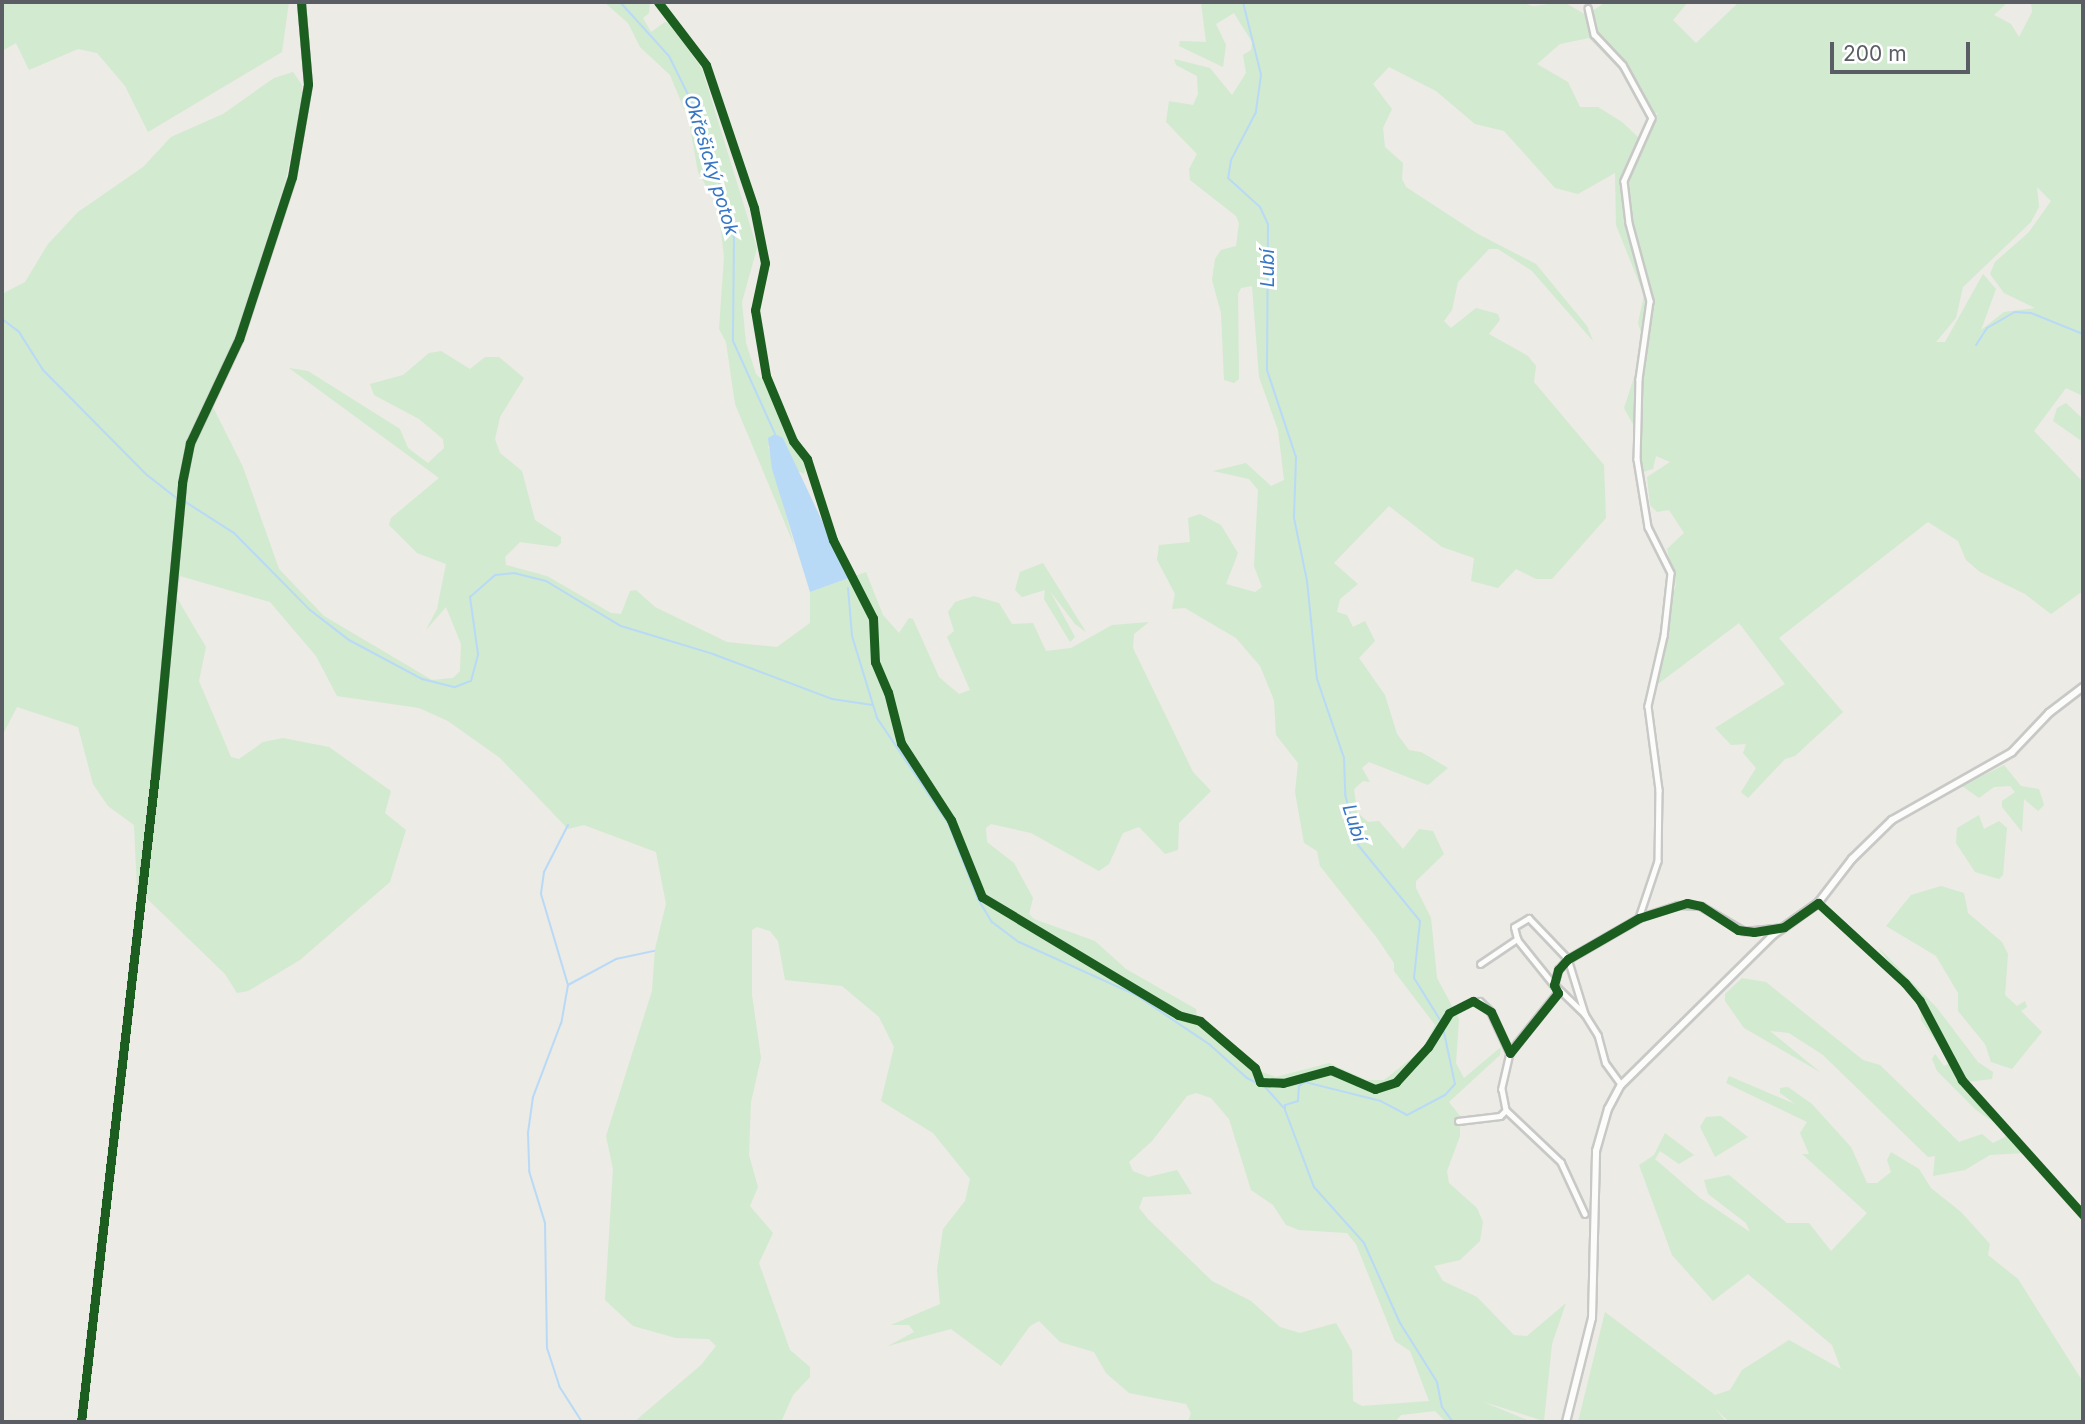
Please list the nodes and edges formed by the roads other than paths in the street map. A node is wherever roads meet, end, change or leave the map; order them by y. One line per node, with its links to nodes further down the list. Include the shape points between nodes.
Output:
1 (301, 2): 18 (street, via 308,84 292,177 239,339 190,443 182,483 155,776)
2 (1588, 8): 4 (street, via 1594,34 1623,65 1652,118 1624,181 1629,223 1650,301 1639,379 1637,459 1648,527 1671,573 1648,706 1658,790 1658,861)
3 (2083, 687): 5 (main road, via 2049,713 2012,752 1892,820 1852,859 1818,903)
4 (1639, 918): 5 (street, via 1687,904 1701,906 1744,931); 7 (street)
5 (1784, 927): 14 (main road)
6 (1517, 939): 7 (street, via 1514,927 1529,918); 8 (street); 9 (street)
7 (1569, 959): 9 (street, via 1558,970); 12 (street)
8 (1480, 964)
9 (1554, 985): 10 (street)
10 (1558, 993): 12 (street); 13 (street)
11 (1480, 1001): 13 (street, via 1491,1012)
12 (1585, 1016): 14 (street, via 1598,1036 1605,1063)
13 (1510, 1053): 15 (street, via 1502,1089)
14 (1621, 1085): 19 (main road, via 1608,1109 1596,1151 1592,1318)
15 (1506, 1111): 16 (street, via 1500,1116); 17 (street, via 1561,1162)
16 (1458, 1121)
17 (1585, 1214)
18 (81, 1422)
19 (1566, 1422)

